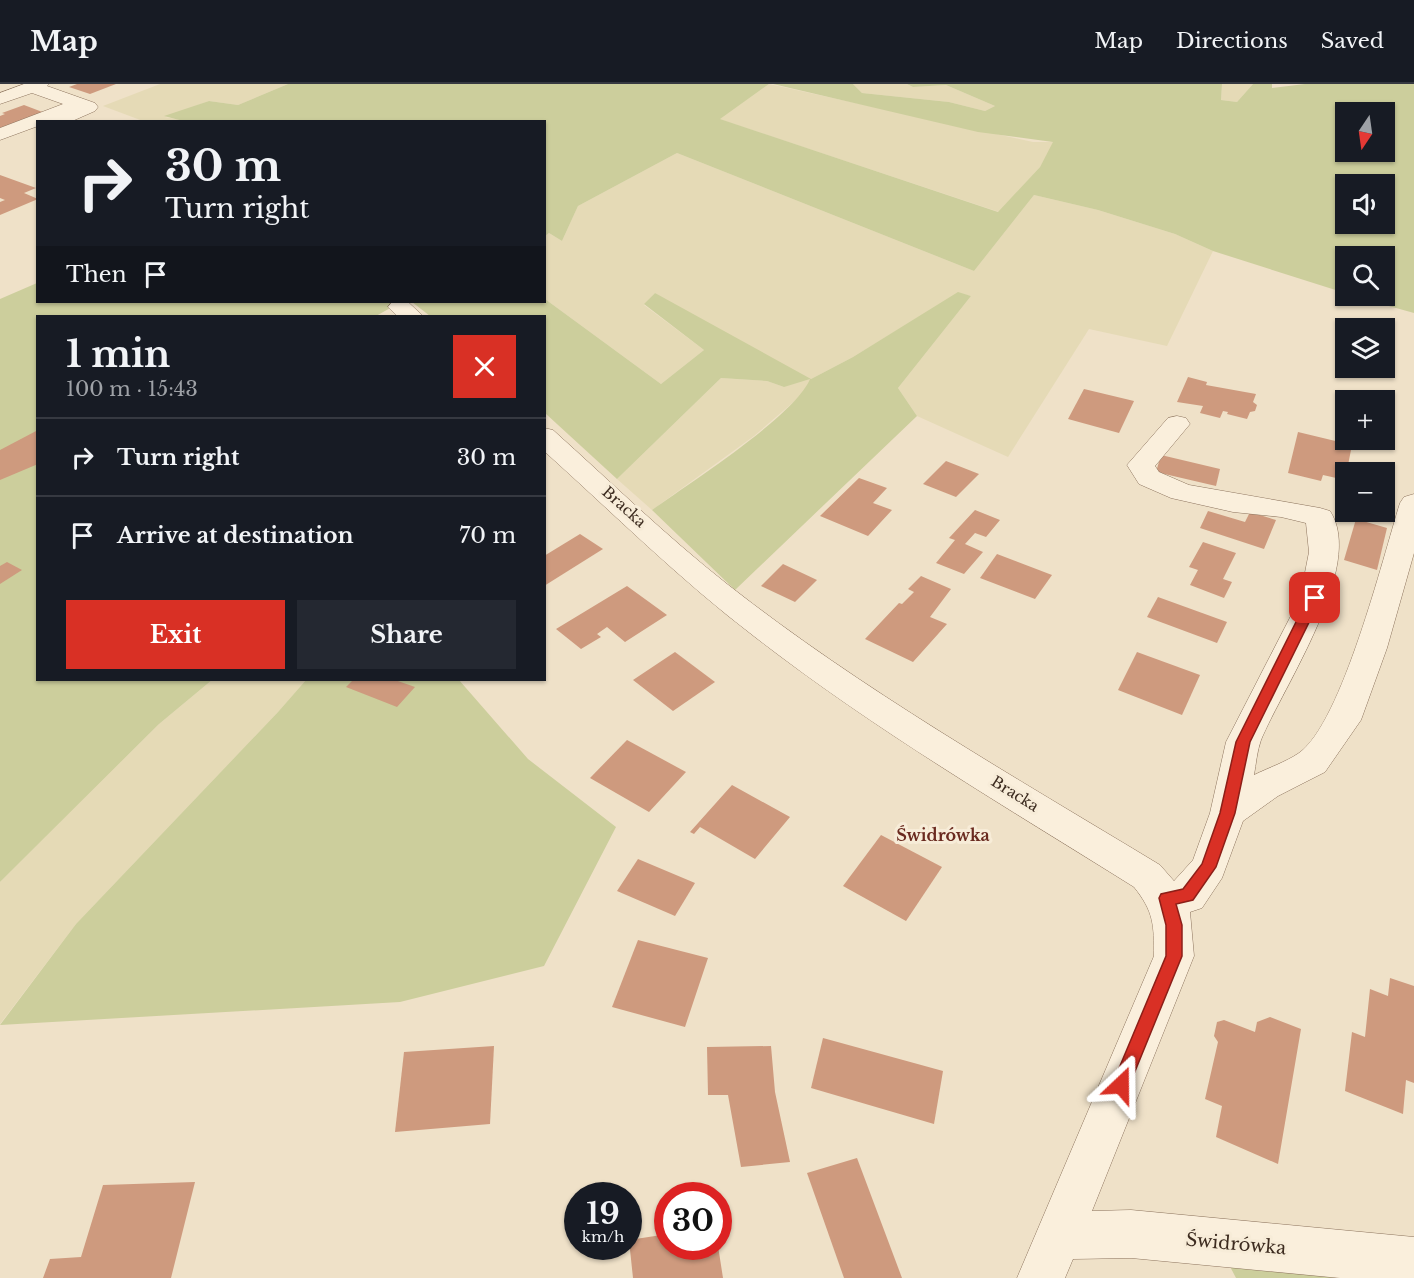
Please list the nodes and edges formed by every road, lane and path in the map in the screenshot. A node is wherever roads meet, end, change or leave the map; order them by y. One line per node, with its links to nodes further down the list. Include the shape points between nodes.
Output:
1 (36, 85): 2 (street); 3 (street)
2 (0, 99)
3 (80, 103): 4 (street); 6 (street, via 89,107)
4 (36, 120)
5 (36, 120): 8 (street)
6 (58, 120)
7 (36, 129): 9 (street)
8 (0, 134)
9 (0, 142)
10 (1177, 424): 13 (street, via 1141,465 1149,478 1181,492 1320,517 1324,552 1315,598 1243,742)
11 (546, 438): 14 (street, Bracka, via 716,590 818,667 890,717 1147,876)
12 (1414, 503): 13 (street, via 1371,648 1344,720 1312,762 1265,786)
13 (1228, 813): 14 (street, via 1209,867 1188,896)
14 (1167, 898): 15 (street, Bracka, via 1174,925 1174,956)
15 (1050, 1257): 16 (street, Świdrówka, via 1131,1234)
16 (1414, 1261)

